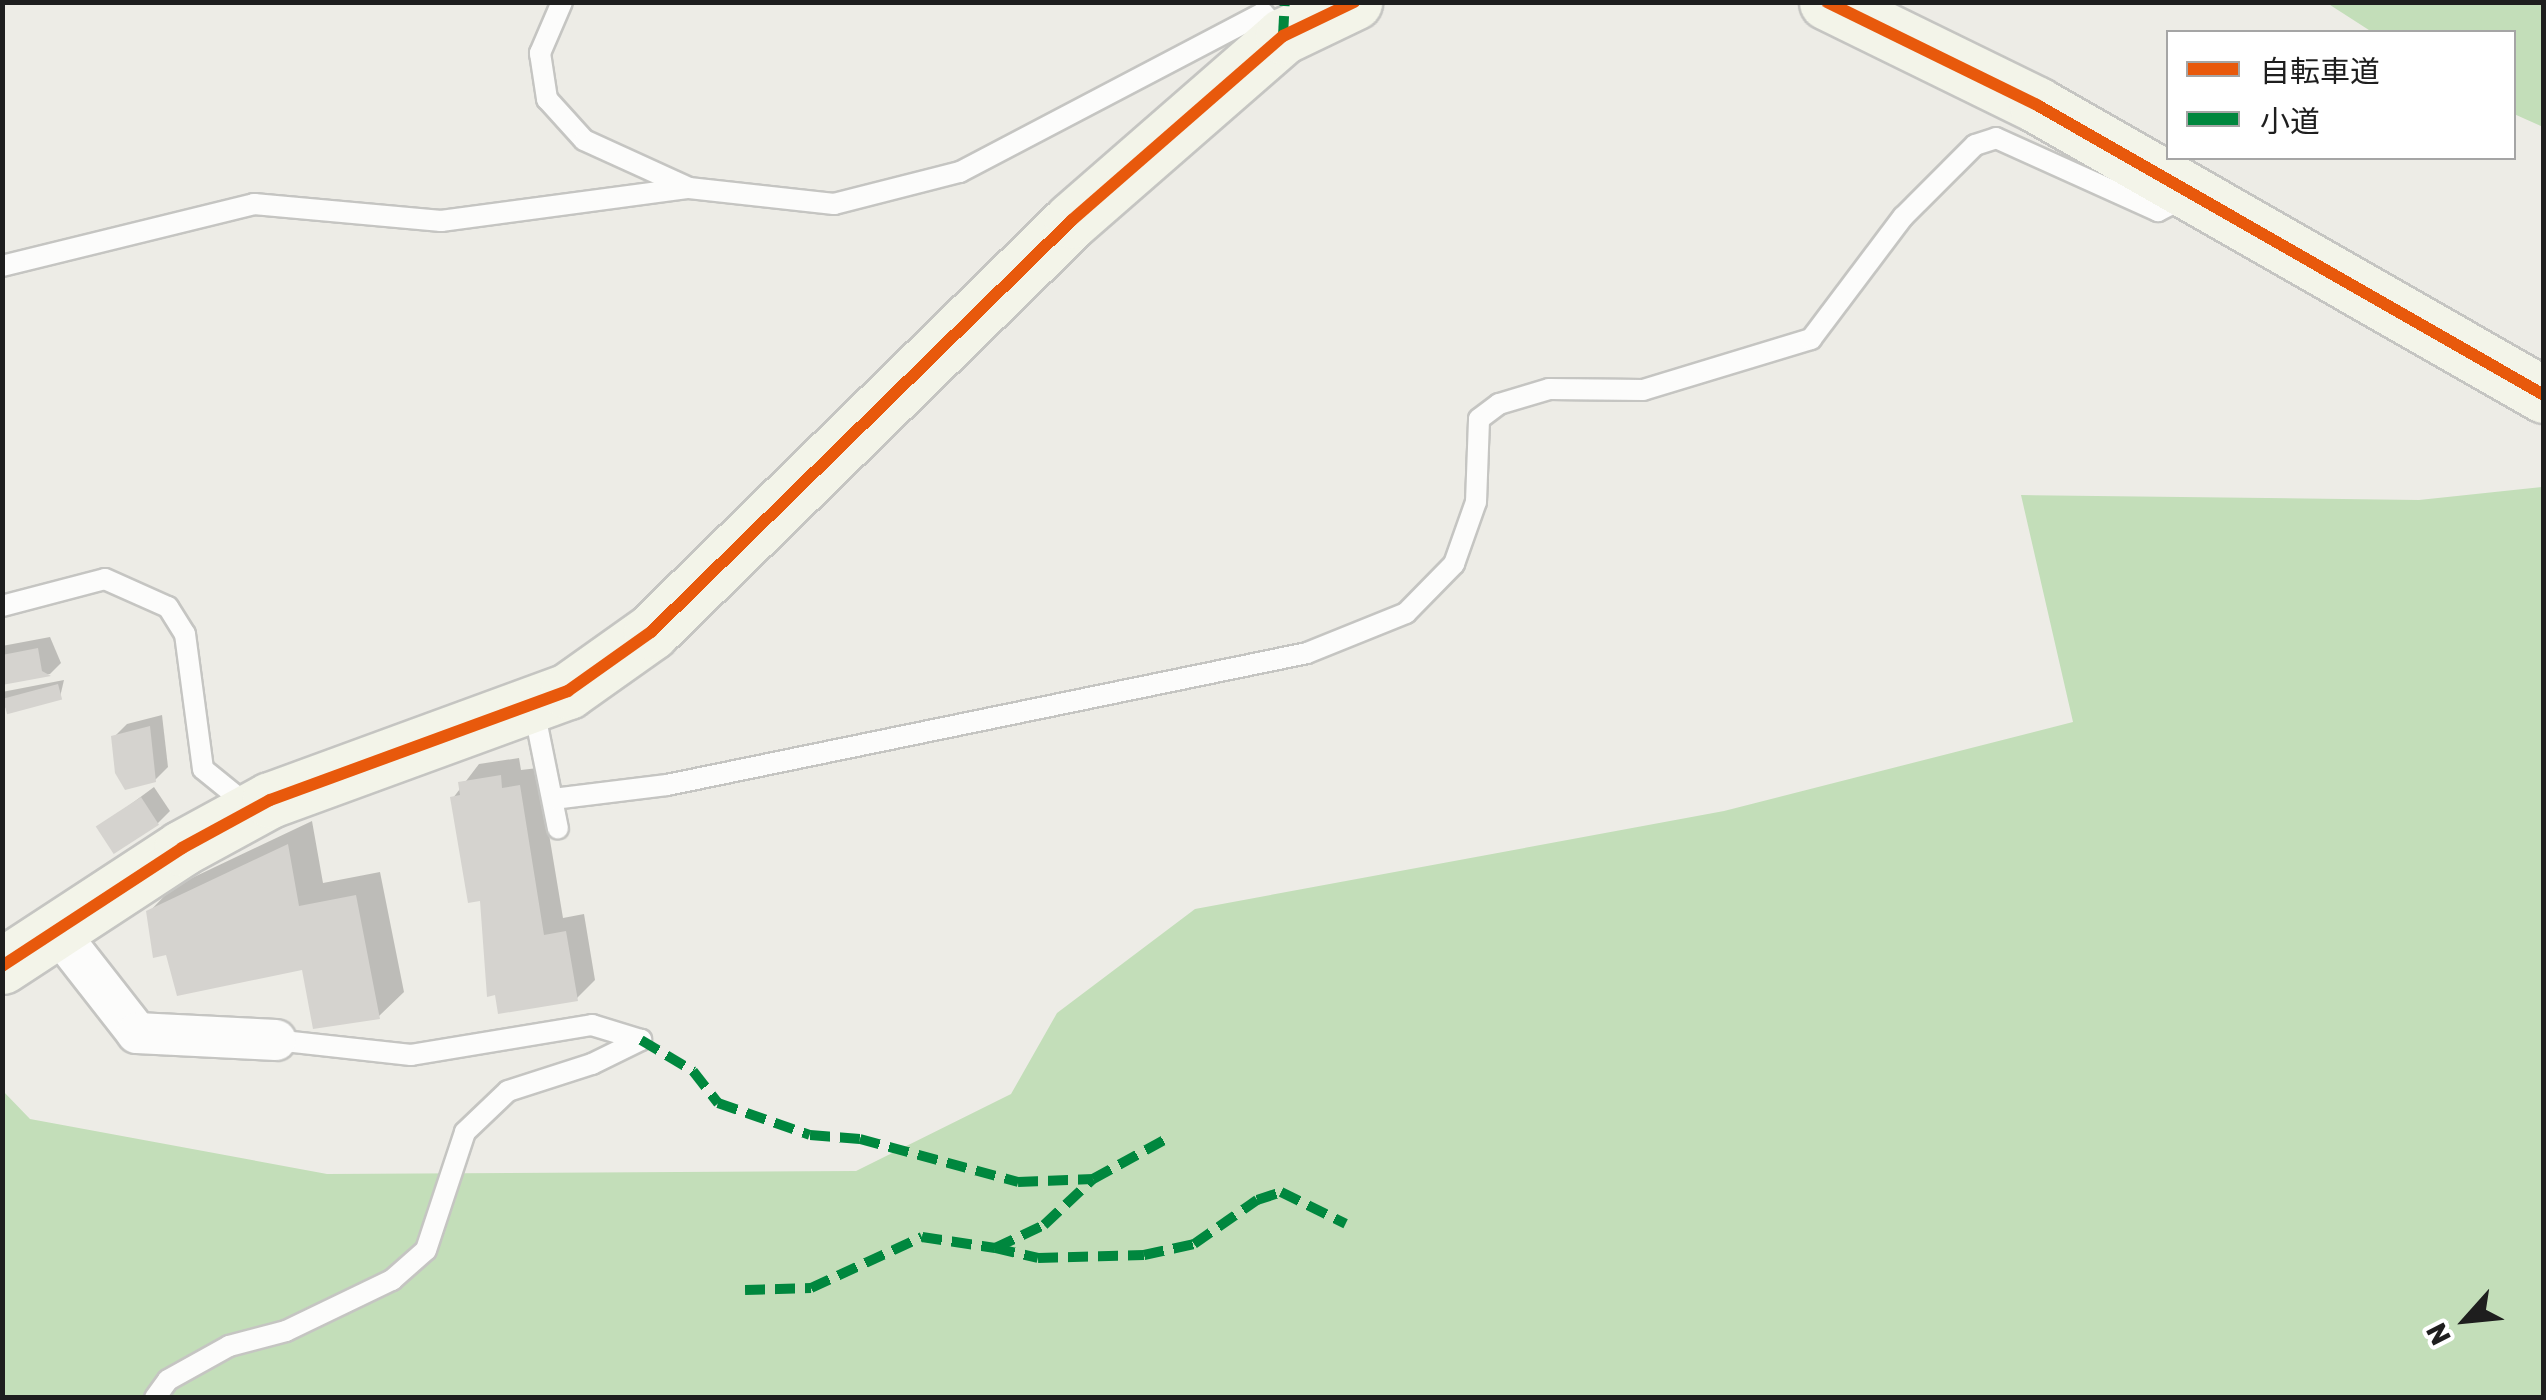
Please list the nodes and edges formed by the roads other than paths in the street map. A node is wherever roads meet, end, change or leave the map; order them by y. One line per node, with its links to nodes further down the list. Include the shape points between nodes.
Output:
1 (562, 2): 5 (lane, via 540,52 547,99 584,140)
2 (1354, 2): 4 (street)
3 (1828, 2): 6 (street, via 2037,105)
4 (1284, 36): 5 (lane, via 1263,13 960,172 834,204); 10 (street, via 1072,220 651,632 568,691)
5 (689, 188): 7 (lane, via 440,222 254,204)
6 (2193, 194): 8 (street); 11 (lane, via 2158,211 1996,138 1974,145 1903,217 1810,339 1643,390 1550,389 1499,404 1480,419 1476,502 1454,564 1406,613 1307,653 667,785)
7 (2, 266)
8 (2544, 395)
9 (2, 606): 12 (lane, via 105,579 168,607 185,634 203,769)
10 (533, 705): 11 (lane); 12 (street)
11 (553, 799): 13 (lane)
12 (253, 810): 14 (street)
13 (558, 829)
14 (55, 928): 15 (street); 16 (street, via 137,1033)
15 (2, 966)
16 (276, 1040): 17 (lane, via 410,1055 592,1025 641,1040 508,1091 466,1132 426,1250 392,1280 286,1331 229,1346 168,1380)
17 (155, 1398)

